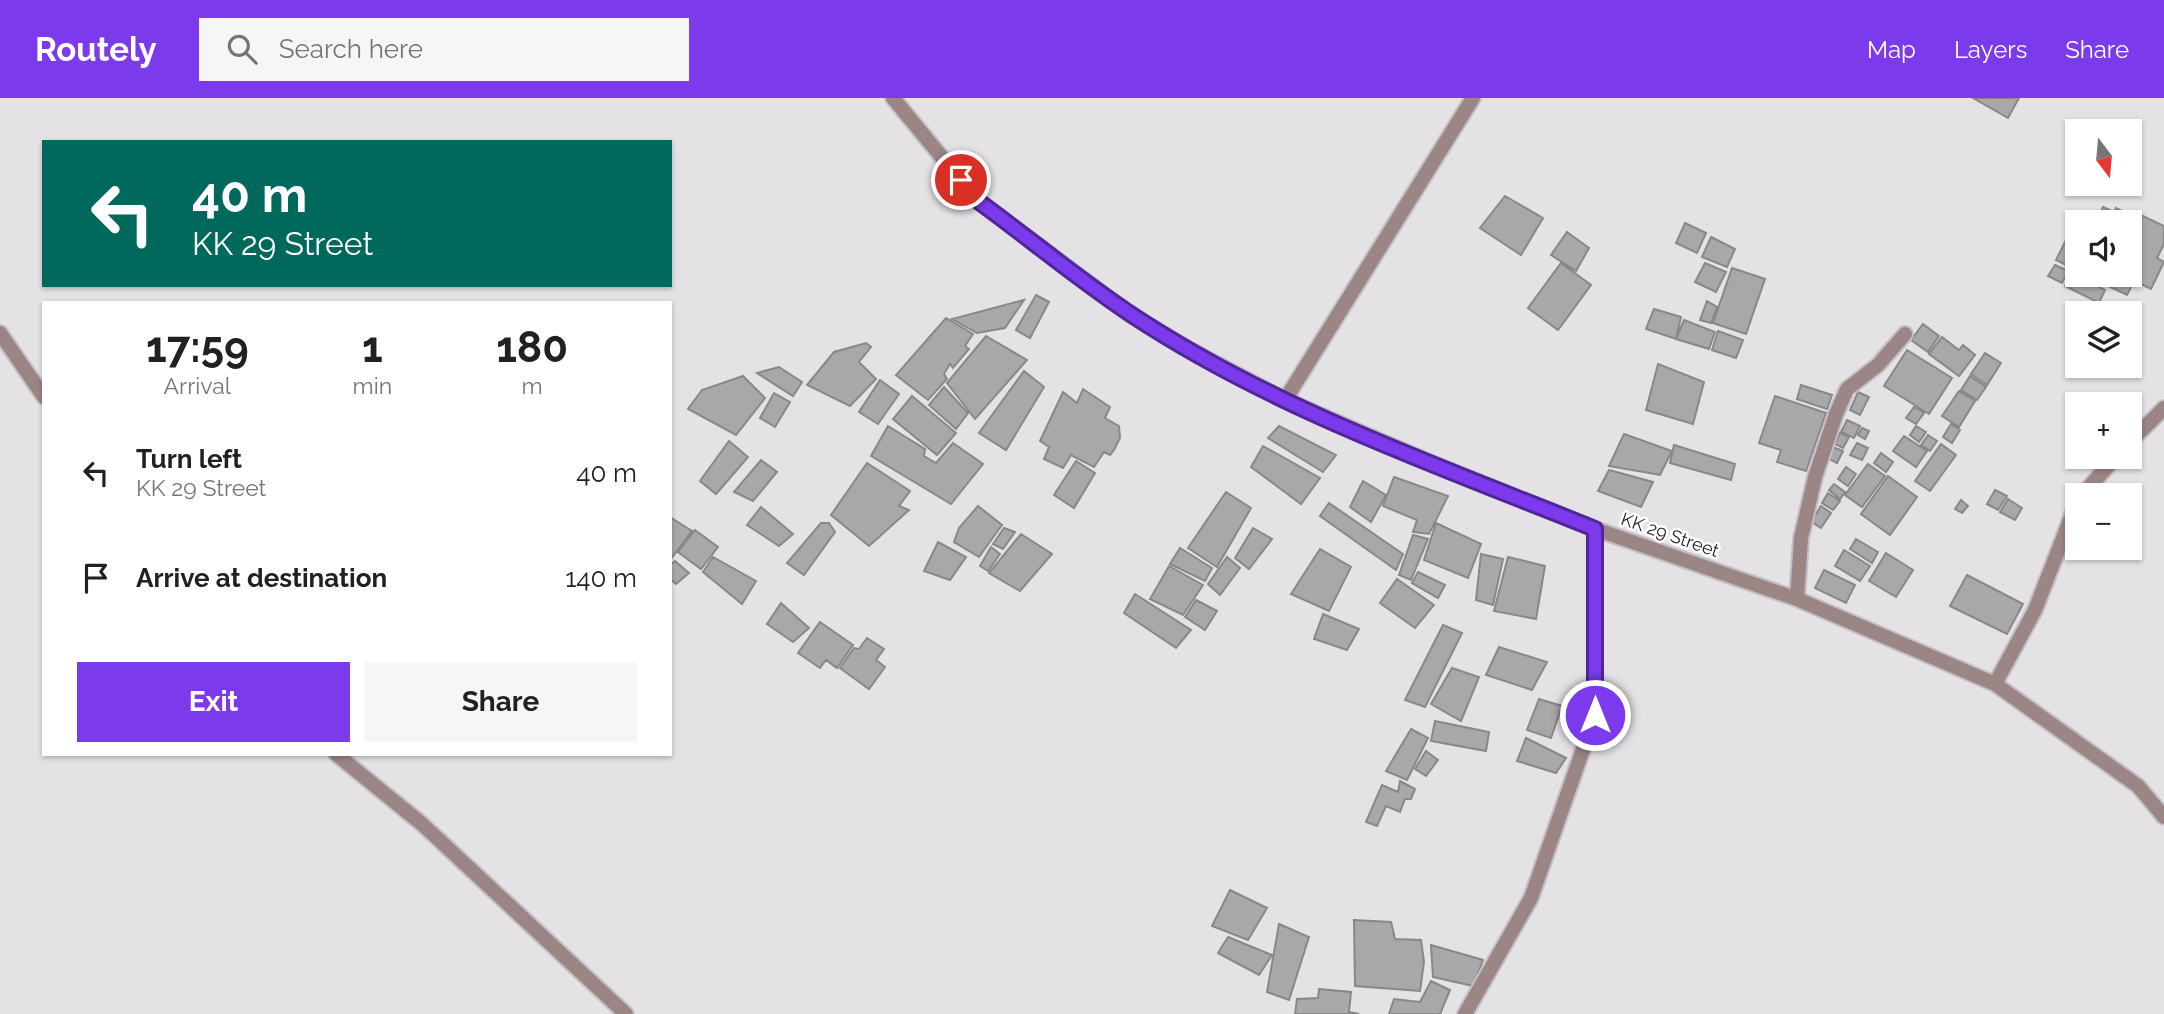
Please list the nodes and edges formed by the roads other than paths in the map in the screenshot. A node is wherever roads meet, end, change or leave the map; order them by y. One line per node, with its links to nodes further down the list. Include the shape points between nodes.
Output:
1 (893, 98): 6 (street, KK 29 Street, via 978,201 1131,315)
2 (1473, 98): 6 (street)
3 (0, 333): 5 (street)
4 (1905, 334): 13 (street, via 1878,365 1847,389 1836,414 1801,538)
5 (42, 394)
6 (1285, 400): 11 (street, KK 29 Street)
7 (2164, 408): 8 (street)
8 (2142, 430)
9 (2105, 469): 10 (street)
10 (2093, 483)
11 (1595, 529): 13 (street, KK 29 Street); 18 (street, via 1595,715 1531,898)
12 (2065, 533): 14 (street, via 2035,610)
13 (1797, 599): 14 (street, KK 29 Street)
14 (1995, 684): 16 (street, KK 29 Street, via 2138,786)
15 (338, 756): 17 (street, via 422,824)
16 (2164, 817)
17 (626, 1014)
18 (1465, 1014)

